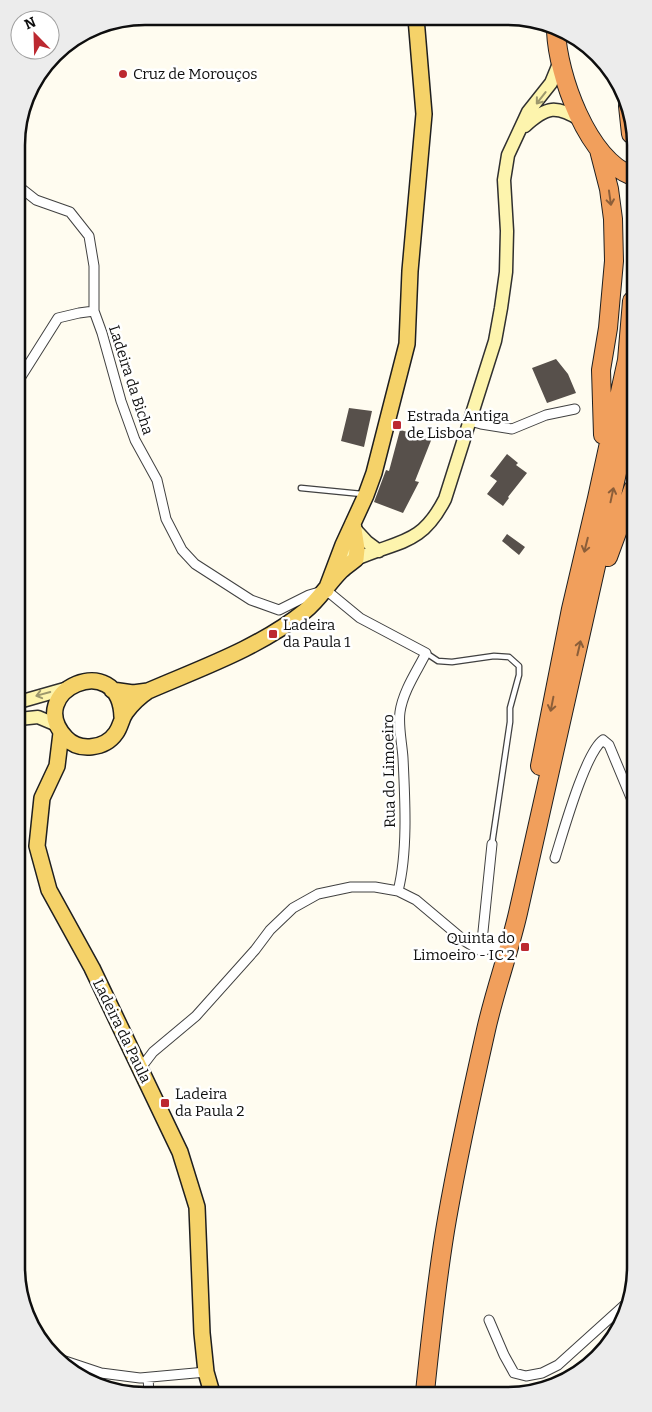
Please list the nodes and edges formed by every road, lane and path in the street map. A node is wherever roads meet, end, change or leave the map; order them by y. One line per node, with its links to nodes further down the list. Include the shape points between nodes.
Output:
1 (417, 25): 16 (main road, via 424,114 410,271 408,344)
2 (557, 36): 3 (highway)
3 (560, 61): 4 (highway); 5 (street, one-way to 5, via 552,83 528,112)
4 (581, 120): 5 (street, via 566,111 545,110); 6 (highway)
5 (518, 133): 13 (street, via 508,155 504,180 508,231 502,308)
6 (599, 150): 7 (highway); 17 (highway, one-way to 17, via 609,189 614,261 601,370 604,416)
7 (627, 173)
8 (25, 191): 9 (street, Ladeira da Bicha, via 36,200 70,212 88,236 94,266)
9 (94, 311): 11 (street, via 58,318); 23 (street, Ladeira da Bicha, via 135,440 157,480 166,519 182,550 195,564 251,600 270,608 279,610)
10 (627, 360): 17 (highway)
11 (25, 370)
12 (575, 409): 13 (street, via 546,415 512,428)
13 (470, 421): 21 (street, via 445,499 436,516 422,532)
14 (627, 429): 24 (highway, one-way to 14)
15 (301, 488): 16 (lane)
16 (366, 494): 19 (main road)
17 (597, 498): 39 (highway, one-way to 39)
18 (627, 505): 24 (highway)
19 (354, 526): 20 (main road); 21 (street); 22 (main road)
20 (343, 545): 22 (street); 23 (main road)
21 (379, 551): 22 (street)
22 (356, 559): 23 (main road)
23 (326, 590): 25 (street, via 360,618); 28 (main road, via 306,610 273,634)
24 (591, 594): 41 (highway, one-way to 24, via 518,913)
25 (426, 652): 36 (lane, via 438,660 452,662 494,656 509,658 519,666 510,708); 38 (street, Rua do Limoeiro, via 404,697 400,713 404,832)
26 (68, 688): 27 (main road, via 76,683 95,681); 29 (street, one-way to 29); 32 (main road, via 57,705 55,715)
27 (112, 690): 28 (main road); 30 (main road, via 120,702)
28 (148, 691): 30 (main road)
29 (25, 700)
30 (122, 717): 33 (main road, via 120,727 108,742)
31 (25, 718): 32 (street, via 38,717)
32 (59, 729): 33 (main road, via 73,743); 34 (main road)
33 (89, 748): 34 (main road)
34 (57, 766): 42 (main road, Ladeira da Paula, via 42,798 37,846 50,890)
35 (627, 788): 37 (street, via 609,745 603,740 584,773)
36 (492, 844): 40 (street)
37 (555, 858)
38 (398, 891): 40 (street, via 416,900); 42 (street, via 352,887 318,894 293,908 196,1016 153,1052)
39 (499, 946): 40 (street); 41 (highway)
40 (481, 951)
41 (497, 983): 50 (highway, via 447,1219)
42 (140, 1069): 46 (main road, Ladeira da Paula, via 180,1152 197,1208)
43 (619, 1310): 44 (street, via 558,1365 526,1376 514,1373)
44 (489, 1320)
45 (76, 1365): 47 (street, via 101,1373)
46 (206, 1372): 47 (street); 49 (main road, Ladeira da Paula)
47 (148, 1378): 48 (street)
48 (149, 1387)
49 (210, 1387)
50 (425, 1387)

